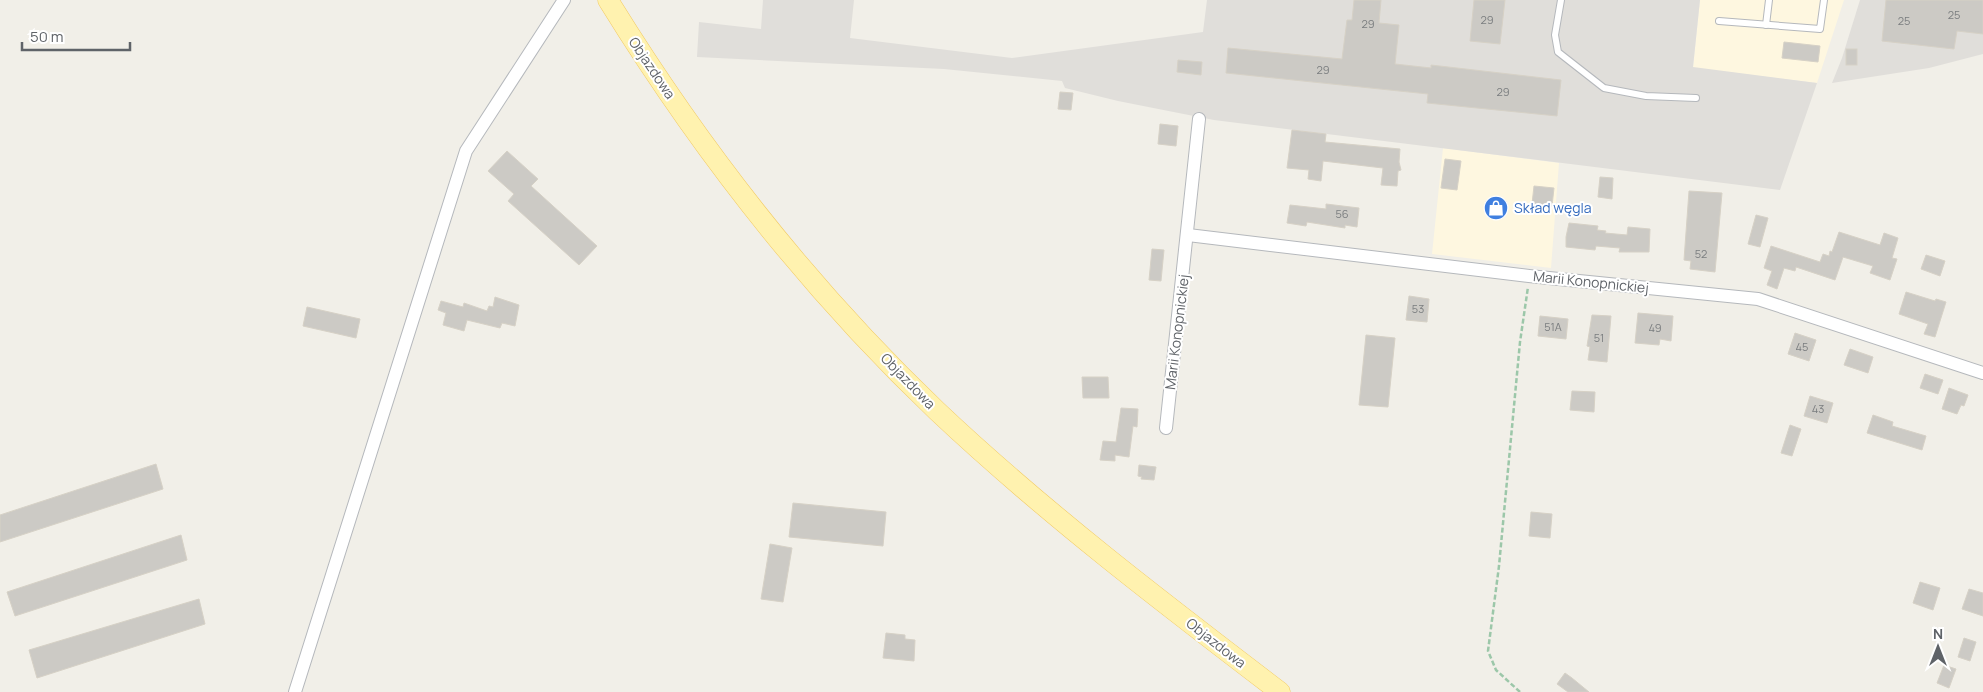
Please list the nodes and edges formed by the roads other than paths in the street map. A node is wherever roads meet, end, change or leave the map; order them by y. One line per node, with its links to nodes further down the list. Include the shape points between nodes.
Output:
1 (564, 0): 13 (street, via 466,151)
2 (608, 0): 14 (main road, Objazdowa, via 669,94 744,195 812,278 887,360 936,410 1072,530)
3 (1561, 0): 8 (lane, via 1555,35 1558,52 1604,88 1646,96)
4 (1769, 0): 7 (lane)
5 (1824, 0): 7 (lane, via 1820,29)
6 (1719, 20): 7 (lane)
7 (1766, 25)
8 (1696, 98)
9 (1199, 120): 10 (street, Marii Konopnickiej)
10 (1188, 235): 11 (street, Marii Konopnickiej, via 1529,276 1758,299); 12 (street, Marii Konopnickiej)
11 (1983, 374)
12 (1166, 428)
13 (296, 692)
14 (1280, 692)

